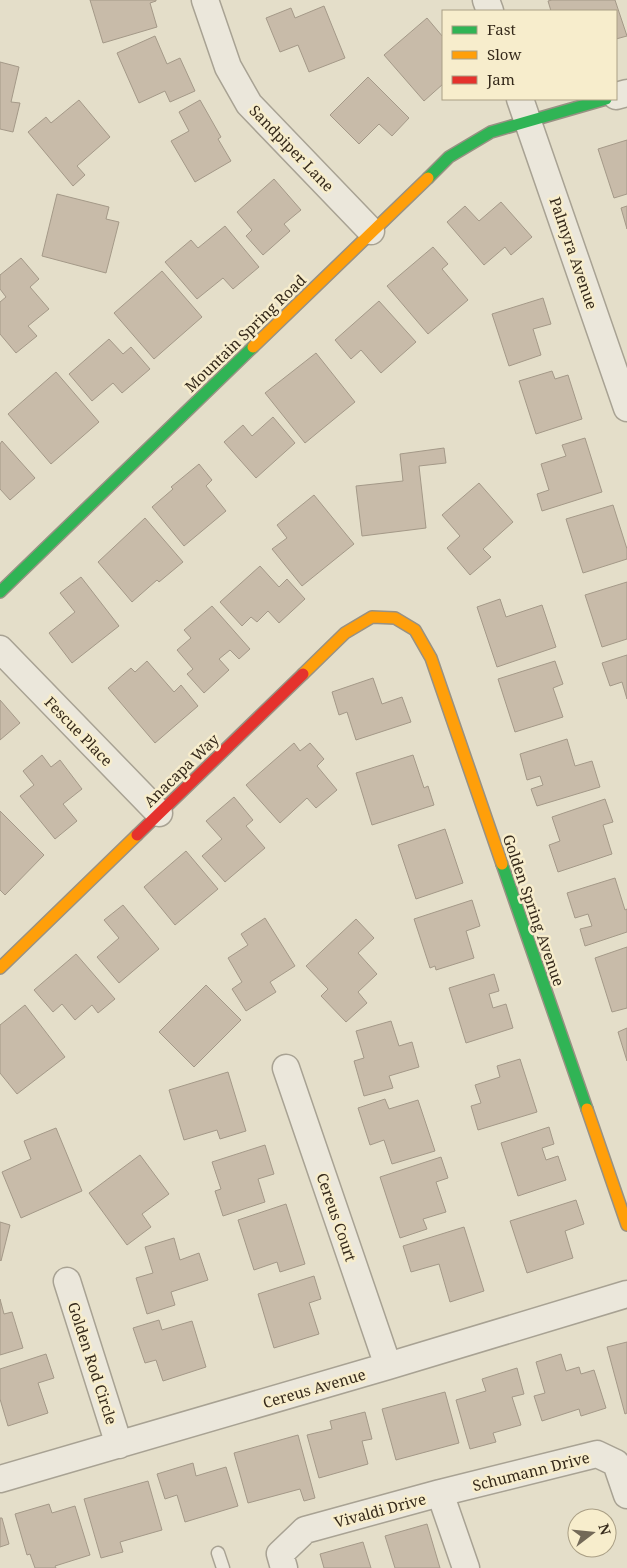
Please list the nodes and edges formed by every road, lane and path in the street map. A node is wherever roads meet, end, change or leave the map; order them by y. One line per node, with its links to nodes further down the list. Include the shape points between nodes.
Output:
1 (205, 0): 4 (street, Sandpiper Lane, via 228,67 249,104)
2 (599, 100): 3 (street, Mountain Spring Road)
3 (524, 110): 4 (street, Mountain Spring Road, via 449,157); 5 (street, Palmyra Avenue)
4 (371, 231): 6 (street, Mountain Spring Road)
5 (627, 408)
6 (0, 592)
7 (395, 618): 9 (street, Anacapa Way, via 372,617 345,633); 12 (street, Golden Spring Avenue, via 415,630 431,658)
8 (0, 649): 9 (street, Fescue Place)
9 (159, 813): 10 (street, Anacapa Way)
10 (0, 968)
11 (286, 1068): 15 (street, Cereus Court)
12 (627, 1225)
13 (67, 1281): 16 (street, Golden Rod Circle)
14 (627, 1294): 15 (street, Cereus Avenue)
15 (388, 1366): 16 (street, Cereus Avenue)
16 (119, 1445): 17 (street, Cereus Avenue)
17 (0, 1479)
18 (440, 1493): 19 (street, Schumann Drive, via 597,1454 616,1463); 21 (street, Vivaldi Drive, via 305,1530); 23 (street, Vivaldi Drive)
19 (627, 1495)
20 (218, 1553): 22 (lane)
21 (282, 1561)
22 (223, 1568)
23 (466, 1568)

